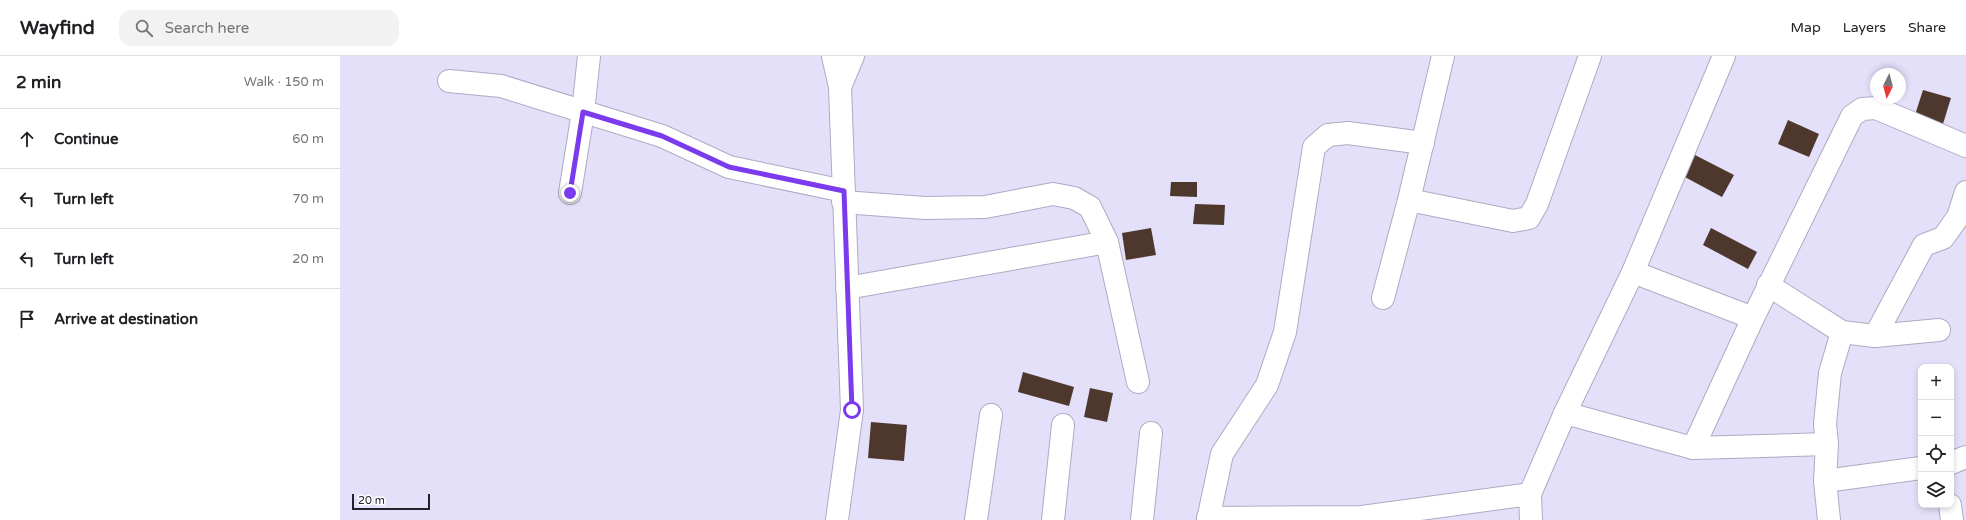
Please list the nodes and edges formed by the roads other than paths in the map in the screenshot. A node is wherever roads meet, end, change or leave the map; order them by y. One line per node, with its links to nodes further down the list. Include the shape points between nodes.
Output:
1 (588, 56): 9 (street)
2 (833, 56): 8 (street)
3 (853, 56): 8 (street)
4 (1443, 56): 11 (street)
5 (1590, 56): 15 (street, via 1537,204 1529,218 1513,221)
6 (1724, 56): 17 (street)
7 (448, 80): 9 (street, via 501,86)
8 (840, 87): 14 (street)
9 (583, 112): 13 (street); 14 (street, via 662,136 729,167)
10 (1965, 142): 18 (street, via 1876,108 1862,109 1852,116)
11 (1423, 143): 15 (street); 38 (street, via 1348,133 1328,135 1314,147 1286,332 1267,385 1222,454)
12 (1966, 192): 24 (street, via 1958,217 1943,238 1924,245)
13 (570, 193)
14 (843, 197): 16 (street, via 925,208 984,207 1053,194 1074,198 1090,207); 19 (street)
15 (1409, 200): 20 (street)
16 (1107, 242): 19 (street); 25 (street)
17 (1632, 272): 21 (street); 26 (street)
18 (1768, 285): 21 (street); 23 (street)
19 (847, 288): 39 (street, via 852,410)
20 (1383, 298)
21 (1753, 318): 31 (street)
22 (1939, 330): 24 (street)
23 (1842, 332): 24 (street); 30 (street, via 1830,373 1825,424)
24 (1875, 336)
25 (1138, 382)
26 (1565, 413): 31 (street); 36 (street)
27 (991, 415): 40 (street)
28 (1063, 425): 41 (street)
29 (1151, 433): 42 (street)
30 (1827, 444): 31 (street); 35 (street)
31 (1693, 448)
32 (1966, 457): 33 (street)
33 (1954, 461)
34 (1918, 468): 35 (street)
35 (1825, 481): 44 (street)
36 (1530, 494): 38 (street, via 1362,517); 43 (street)
37 (1950, 508): 45 (street)
38 (1208, 519)
39 (837, 520)
40 (976, 520)
41 (1053, 520)
42 (1142, 520)
43 (1531, 520)
44 (1829, 520)
45 (1952, 520)

